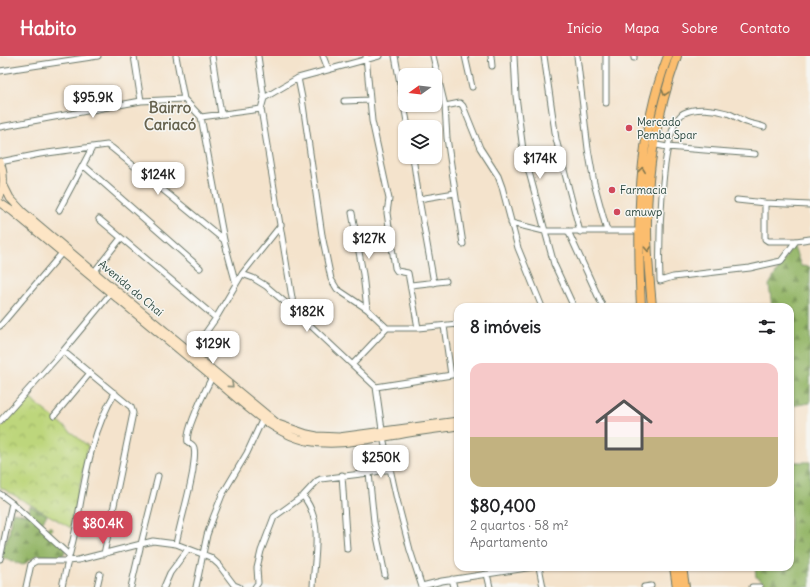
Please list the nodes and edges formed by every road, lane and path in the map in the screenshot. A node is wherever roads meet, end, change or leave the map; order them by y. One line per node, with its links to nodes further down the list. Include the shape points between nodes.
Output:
1 (98, 56): 21 (street)
2 (134, 56): 27 (street)
3 (176, 56): 25 (street)
4 (212, 56): 32 (street)
5 (258, 56): 24 (street)
6 (323, 56): 20 (street)
7 (379, 56): 18 (street)
8 (395, 56): 34 (street)
9 (433, 56): 30 (street)
10 (466, 56): 23 (street)
11 (491, 56): 19 (street)
12 (514, 56): 57 (street, via 523,150)
13 (544, 56): 61 (street, via 556,139)
14 (577, 56): 59 (street, via 588,149)
15 (606, 56): 29 (street)
16 (668, 56): 37 (highway, via 654,99)
17 (677, 56): 37 (highway, one-way to 37)
18 (366, 57): 20 (street); 26 (street)
19 (492, 66)
20 (328, 69): 22 (street)
21 (0, 71)
22 (298, 78): 24 (street); 83 (street, via 331,279 337,289)
23 (472, 86)
24 (264, 98): 31 (street)
25 (184, 100): 27 (street); 33 (street)
26 (370, 100): 28 (street); 75 (street, via 389,199 387,213 395,268 397,271 408,273)
27 (142, 101): 35 (street)
28 (344, 101)
29 (606, 103)
30 (445, 106): 45 (street); 55 (street, via 460,103 464,106 480,148 498,176)
31 (261, 109): 32 (street); 56 (street)
32 (221, 114): 33 (street)
33 (201, 117): 64 (street)
34 (407, 120)
35 (0, 127)
36 (764, 127): 38 (street, via 726,113 695,109 683,113 677,119)
37 (650, 144): 38 (street); 60 (highway, via 639,198)
38 (667, 147): 40 (street); 72 (street, via 660,219)
39 (92, 148): 41 (street); 43 (street); 64 (street, via 100,145 112,148)
40 (755, 154)
41 (0, 162): 44 (main road, Avenida do Chai)
42 (414, 164): 47 (street)
43 (83, 165): 52 (street); 68 (street)
44 (3, 184): 46 (main road, Avenida do Chai); 69 (main road, Avenida do Chai, via 16,205)
45 (455, 193): 47 (street); 66 (street)
46 (0, 196)
47 (419, 199): 73 (street)
48 (737, 200): 50 (street)
49 (0, 203): 67 (main road, Avenida do Chai)
50 (765, 203): 51 (street); 65 (street, via 765,239)
51 (810, 205)
52 (59, 210)
53 (352, 214): 83 (street)
54 (99, 219): 62 (street)
55 (511, 223): 57 (street); 78 (street, via 518,248)
56 (281, 225): 70 (street); 84 (street)
57 (544, 231): 58 (street); 79 (street, via 554,264)
58 (568, 231): 61 (street); 80 (street)
59 (607, 231): 60 (street); 61 (street)
60 (643, 231): 76 (highway, one-way to 76); 81 (highway)
61 (580, 232)
62 (121, 238): 69 (street); 85 (street)
63 (810, 239): 65 (street)
64 (224, 240): 74 (street)
65 (796, 241): 72 (street, via 781,261 750,268 673,277)
66 (463, 244)
67 (62, 252): 77 (main road, Avenida do Chai); 87 (street)
68 (200, 268)
69 (94, 272): 92 (main road, Avenida do Chai)
70 (242, 274): 74 (street); 84 (street, via 266,286)
71 (446, 281): 73 (street)
72 (660, 282): 76 (street)
73 (434, 283): 75 (street)
74 (236, 284): 85 (street)
75 (411, 285): 90 (street)
76 (650, 288): 82 (highway)
77 (111, 293): 91 (street); 97 (main road, Avenida do Chai)
78 (540, 303)
79 (572, 303)
80 (601, 303)
81 (641, 303)
82 (652, 303)
83 (367, 309): 89 (street)
84 (294, 310): 93 (street)
85 (216, 318): 92 (street)
86 (454, 325): 88 (street)
87 (0, 326)
88 (444, 326): 90 (street); 95 (street)
89 (387, 328): 90 (street); 93 (street)
90 (418, 328)
91 (63, 351): 94 (street); 102 (street)
92 (192, 352): 101 (main road, Avenida do Chai, one-way to 101)
93 (353, 364): 98 (street)
94 (90, 373): 99 (street); 100 (street)
95 (451, 375): 96 (street); 98 (street)
96 (454, 375)
97 (212, 377): 101 (main road, Avenida do Chai); 114 (street, via 187,437 195,449 194,462)
98 (376, 387): 105 (street)
99 (114, 393): 117 (street, via 131,408 133,415); 119 (street, via 104,410 92,445)
100 (54, 416)
101 (263, 417): 105 (main road, Avenida do Chai, via 286,428 317,436); 118 (street, via 248,453 222,495 212,518)
102 (0, 421)
103 (454, 422): 105 (main road, Avenida do Chai)
104 (454, 426): 105 (main road, Avenida do Chai)
105 (383, 434): 106 (street)
106 (391, 469): 107 (street); 131 (street, via 410,550)
107 (369, 472): 108 (street); 128 (street, via 374,522)
108 (342, 475): 111 (street, via 317,481); 116 (street)
109 (158, 476): 113 (street)
110 (0, 494): 112 (street)
111 (303, 496): 139 (street, via 274,517 261,551 257,568 258,583); 140 (street, via 311,507 316,526)
112 (12, 503): 119 (street); 120 (street)
113 (141, 544): 114 (street, via 153,541); 117 (street); 136 (street)
114 (176, 544): 115 (street)
115 (188, 549): 118 (street); 137 (street, via 170,572)
116 (347, 549)
117 (104, 554): 121 (street)
118 (203, 554): 130 (street, via 219,565); 138 (street)
119 (69, 555): 121 (street)
120 (0, 559)
121 (67, 561): 133 (street, via 33,562); 134 (street)
122 (507, 571): 127 (street)
123 (541, 571): 143 (street)
124 (675, 571): 145 (highway)
125 (682, 571): 146 (highway)
126 (100, 574): 135 (street)
127 (487, 574): 129 (street); 142 (street)
128 (385, 575)
129 (452, 579): 131 (street); 141 (street)
130 (235, 586)
131 (422, 586)
132 (651, 586): 144 (street)
133 (26, 587)
134 (62, 587)
135 (97, 587)
136 (131, 587)
137 (164, 587)
138 (196, 587)
139 (255, 587)
140 (313, 587)
141 (454, 587)
142 (490, 587)
143 (543, 587)
144 (644, 587)
145 (677, 587)
146 (684, 587)
147 (752, 587): 148 (street)
148 (760, 587)

